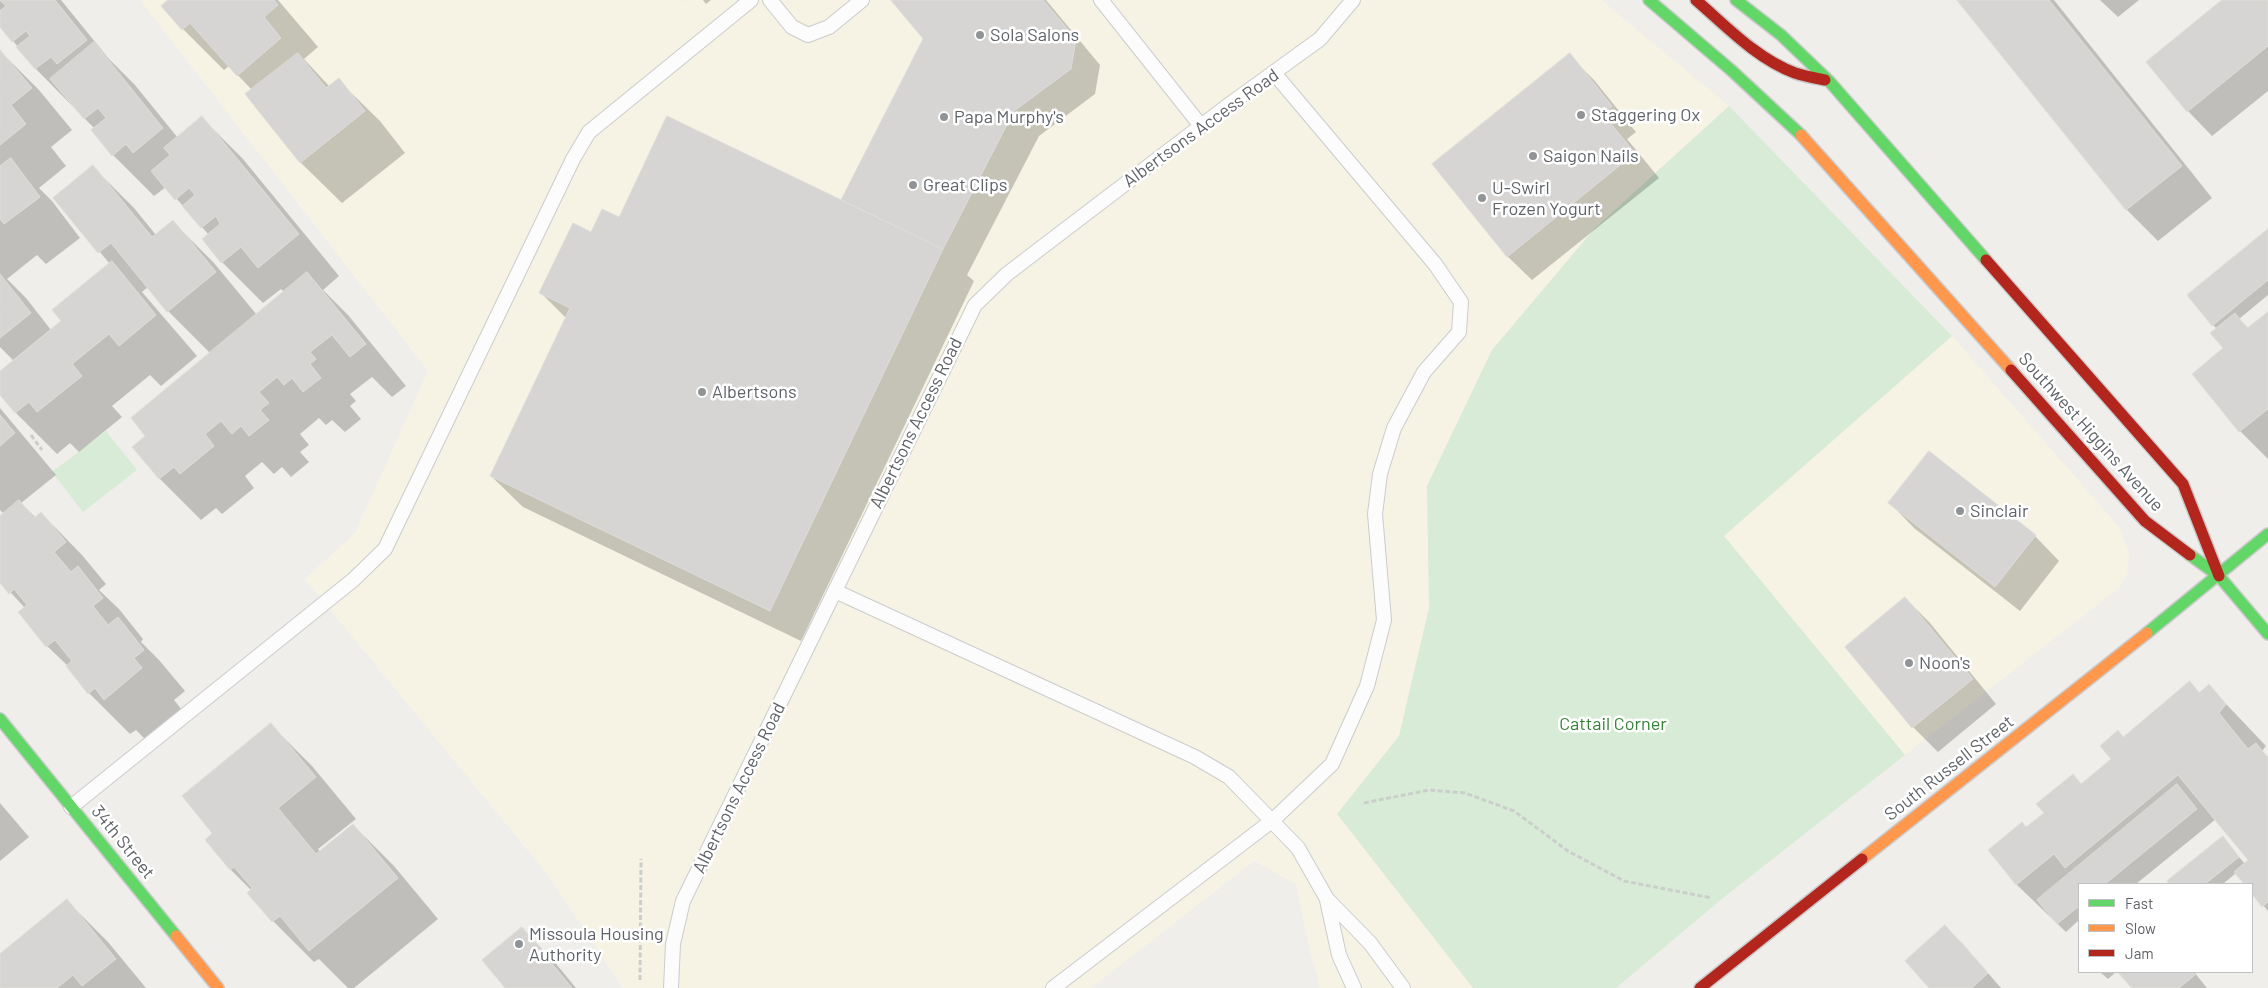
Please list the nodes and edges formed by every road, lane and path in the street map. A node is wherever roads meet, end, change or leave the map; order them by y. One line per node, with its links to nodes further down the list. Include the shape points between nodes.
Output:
1 (751, 0): 20 (lane, via 589,132 573,159 385,549 353,580)
2 (770, 0): 3 (lane, via 792,27 808,35 829,27)
3 (862, 0)
4 (1101, 0): 11 (lane)
5 (1353, 0): 9 (lane, Albertsons Access Road, via 1320,39)
6 (1649, 0): 15 (main road, Southwest Higgins Avenue, via 1808,142 2146,521)
7 (1696, 0): 10 (main road, via 1769,58 1795,73)
8 (1736, 0): 10 (main road, Southwest Higgins Avenue, via 1781,35)
9 (1274, 73): 11 (lane, Albertsons Access Road); 21 (lane, via 1435,264 1461,302 1459,332 1424,372 1394,428 1380,474 1375,514 1384,620 1367,686 1332,764)
10 (1829, 81): 15 (main road, Southwest Higgins Avenue, via 2183,484)
11 (1201, 126): 16 (lane, Albertsons Access Road, via 1007,274 975,305)
12 (31, 436): 13 (path)
13 (42, 450)
14 (2268, 534): 15 (main road, South Russell Street)
15 (2219, 576): 17 (main road); 31 (main road, South Russell Street)
16 (835, 591): 21 (lane, via 1195,758 1230,777); 27 (lane, Albertsons Access Road, via 683,901 673,944)
17 (2268, 634)
18 (0, 719): 20 (main road, 34th Street)
19 (1364, 803): 23 (path, via 1430,790 1465,793 1514,812 1568,851 1624,882)
20 (71, 806): 26 (main road, 34th Street)
21 (1273, 820): 24 (lane, via 1298,848); 28 (lane)
22 (641, 859): 25 (path)
23 (1712, 898)
24 (1327, 899): 29 (lane, via 1340,955); 30 (lane, via 1370,943)
25 (640, 980)
26 (218, 988)
27 (671, 988)
28 (1053, 988)
29 (1354, 988)
30 (1403, 988)
31 (1700, 988)

